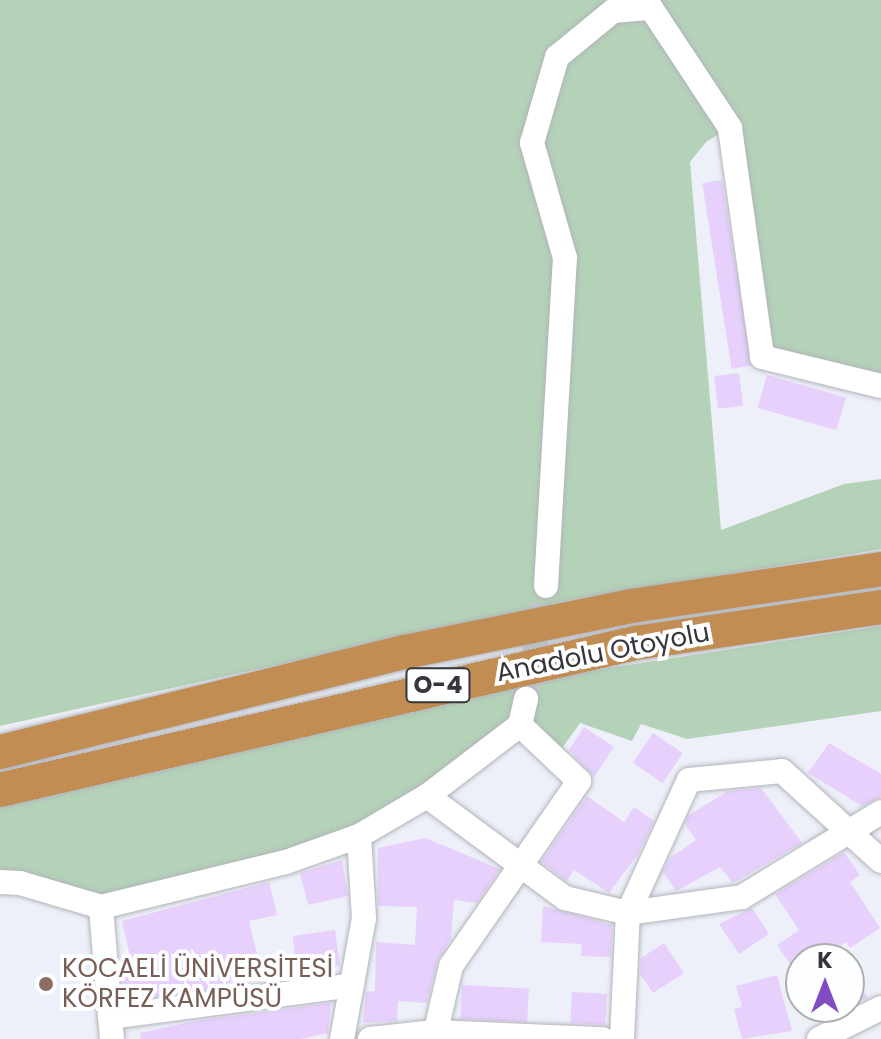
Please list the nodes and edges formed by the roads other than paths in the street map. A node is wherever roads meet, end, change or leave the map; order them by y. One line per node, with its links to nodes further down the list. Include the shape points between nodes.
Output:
1 (881, 386): 3 (street, via 762,357 730,128 651,8 613,11 557,57 532,143 565,258)
2 (881, 569): 7 (highway, Anadolu Otoyolu / O-4, via 631,606 421,649)
3 (546, 586)
4 (881, 607): 8 (highway, Anadolu Otoyolu / O-4, via 635,643)
5 (526, 699): 6 (street)
6 (520, 725): 9 (street); 14 (street, via 579,781)
7 (0, 752)
8 (0, 790)
9 (427, 796): 12 (street); 14 (street)
10 (881, 812): 11 (street)
11 (848, 832): 13 (street); 17 (street, via 742,897); 17 (street, via 782,771 689,780)
12 (359, 836): 16 (street, via 286,862); 18 (street, via 364,918)
13 (881, 861)
14 (518, 865): 17 (street, via 565,898); 21 (street, via 451,966)
15 (0, 882): 16 (street)
16 (101, 907): 20 (street)
17 (628, 913): 25 (street)
18 (352, 985): 20 (street); 22 (street)
19 (881, 1008): 26 (street)
20 (111, 1028)
21 (433, 1035): 23 (street); 24 (street)
22 (342, 1039)
23 (370, 1039)
24 (603, 1039)
25 (622, 1039)
26 (819, 1039)

